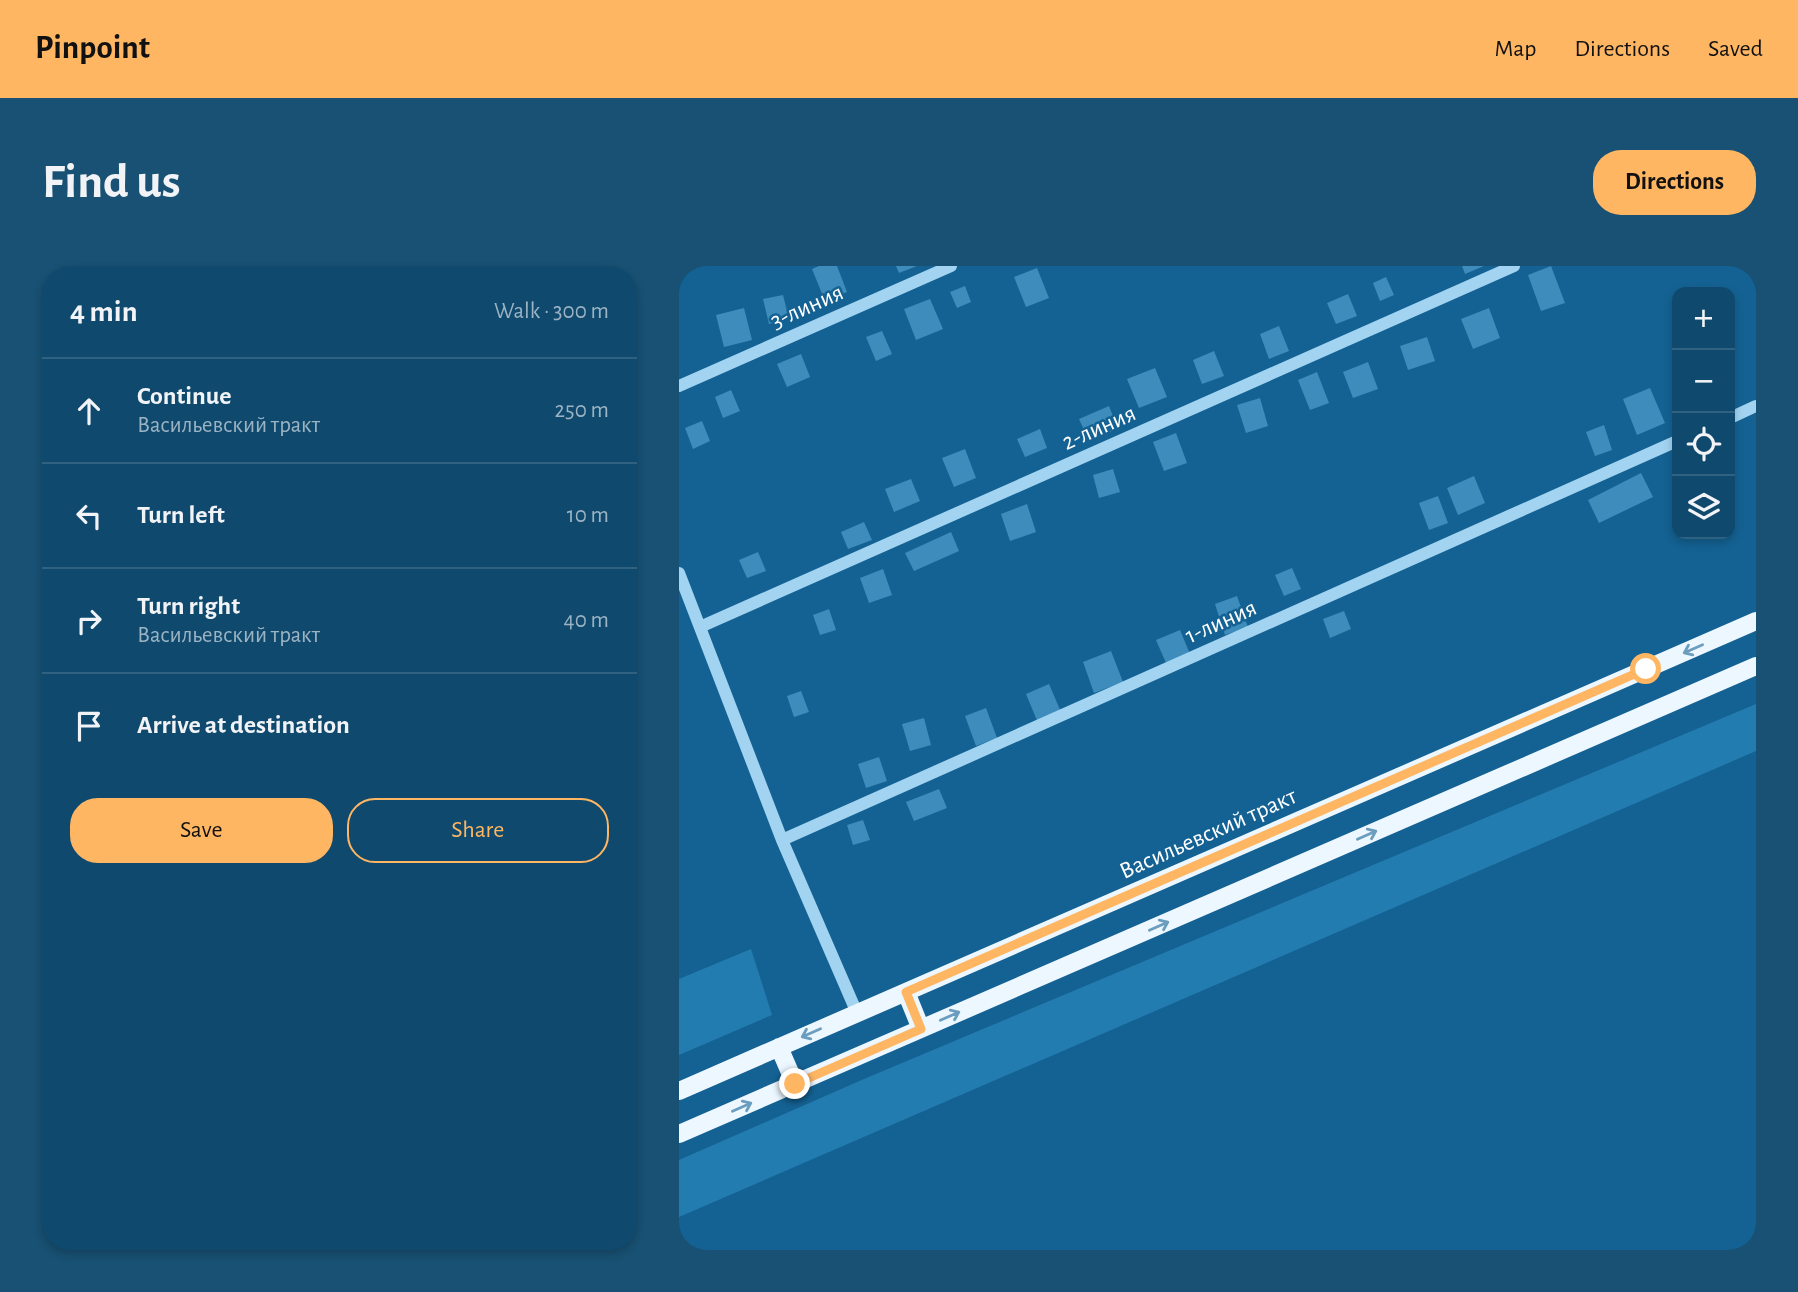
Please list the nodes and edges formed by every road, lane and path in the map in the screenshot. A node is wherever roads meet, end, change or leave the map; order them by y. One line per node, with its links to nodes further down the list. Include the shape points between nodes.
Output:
1 (951, 266): 3 (street, 3-линия)
2 (1514, 266): 9 (street, 2-линия)
3 (679, 386)
4 (1756, 406): 5 (street)
5 (1735, 416)
6 (1672, 443): 11 (street, 1-линия)
7 (679, 573): 9 (street)
8 (1756, 621): 12 (main road, Васильевский тракт, one-way to 12)
9 (700, 627): 11 (street)
10 (1756, 666): 14 (main road, one-way to 10)
11 (782, 840): 13 (street)
12 (906, 992): 13 (main road, Васильевский тракт); 14 (main road)
13 (857, 1013): 15 (main road, Васильевский тракт, one-way to 15)
14 (921, 1029): 16 (main road)
15 (779, 1047): 16 (main road); 17 (main road, Васильевский тракт)
16 (795, 1084): 18 (main road, one-way to 16)
17 (679, 1091)
18 (679, 1135)

